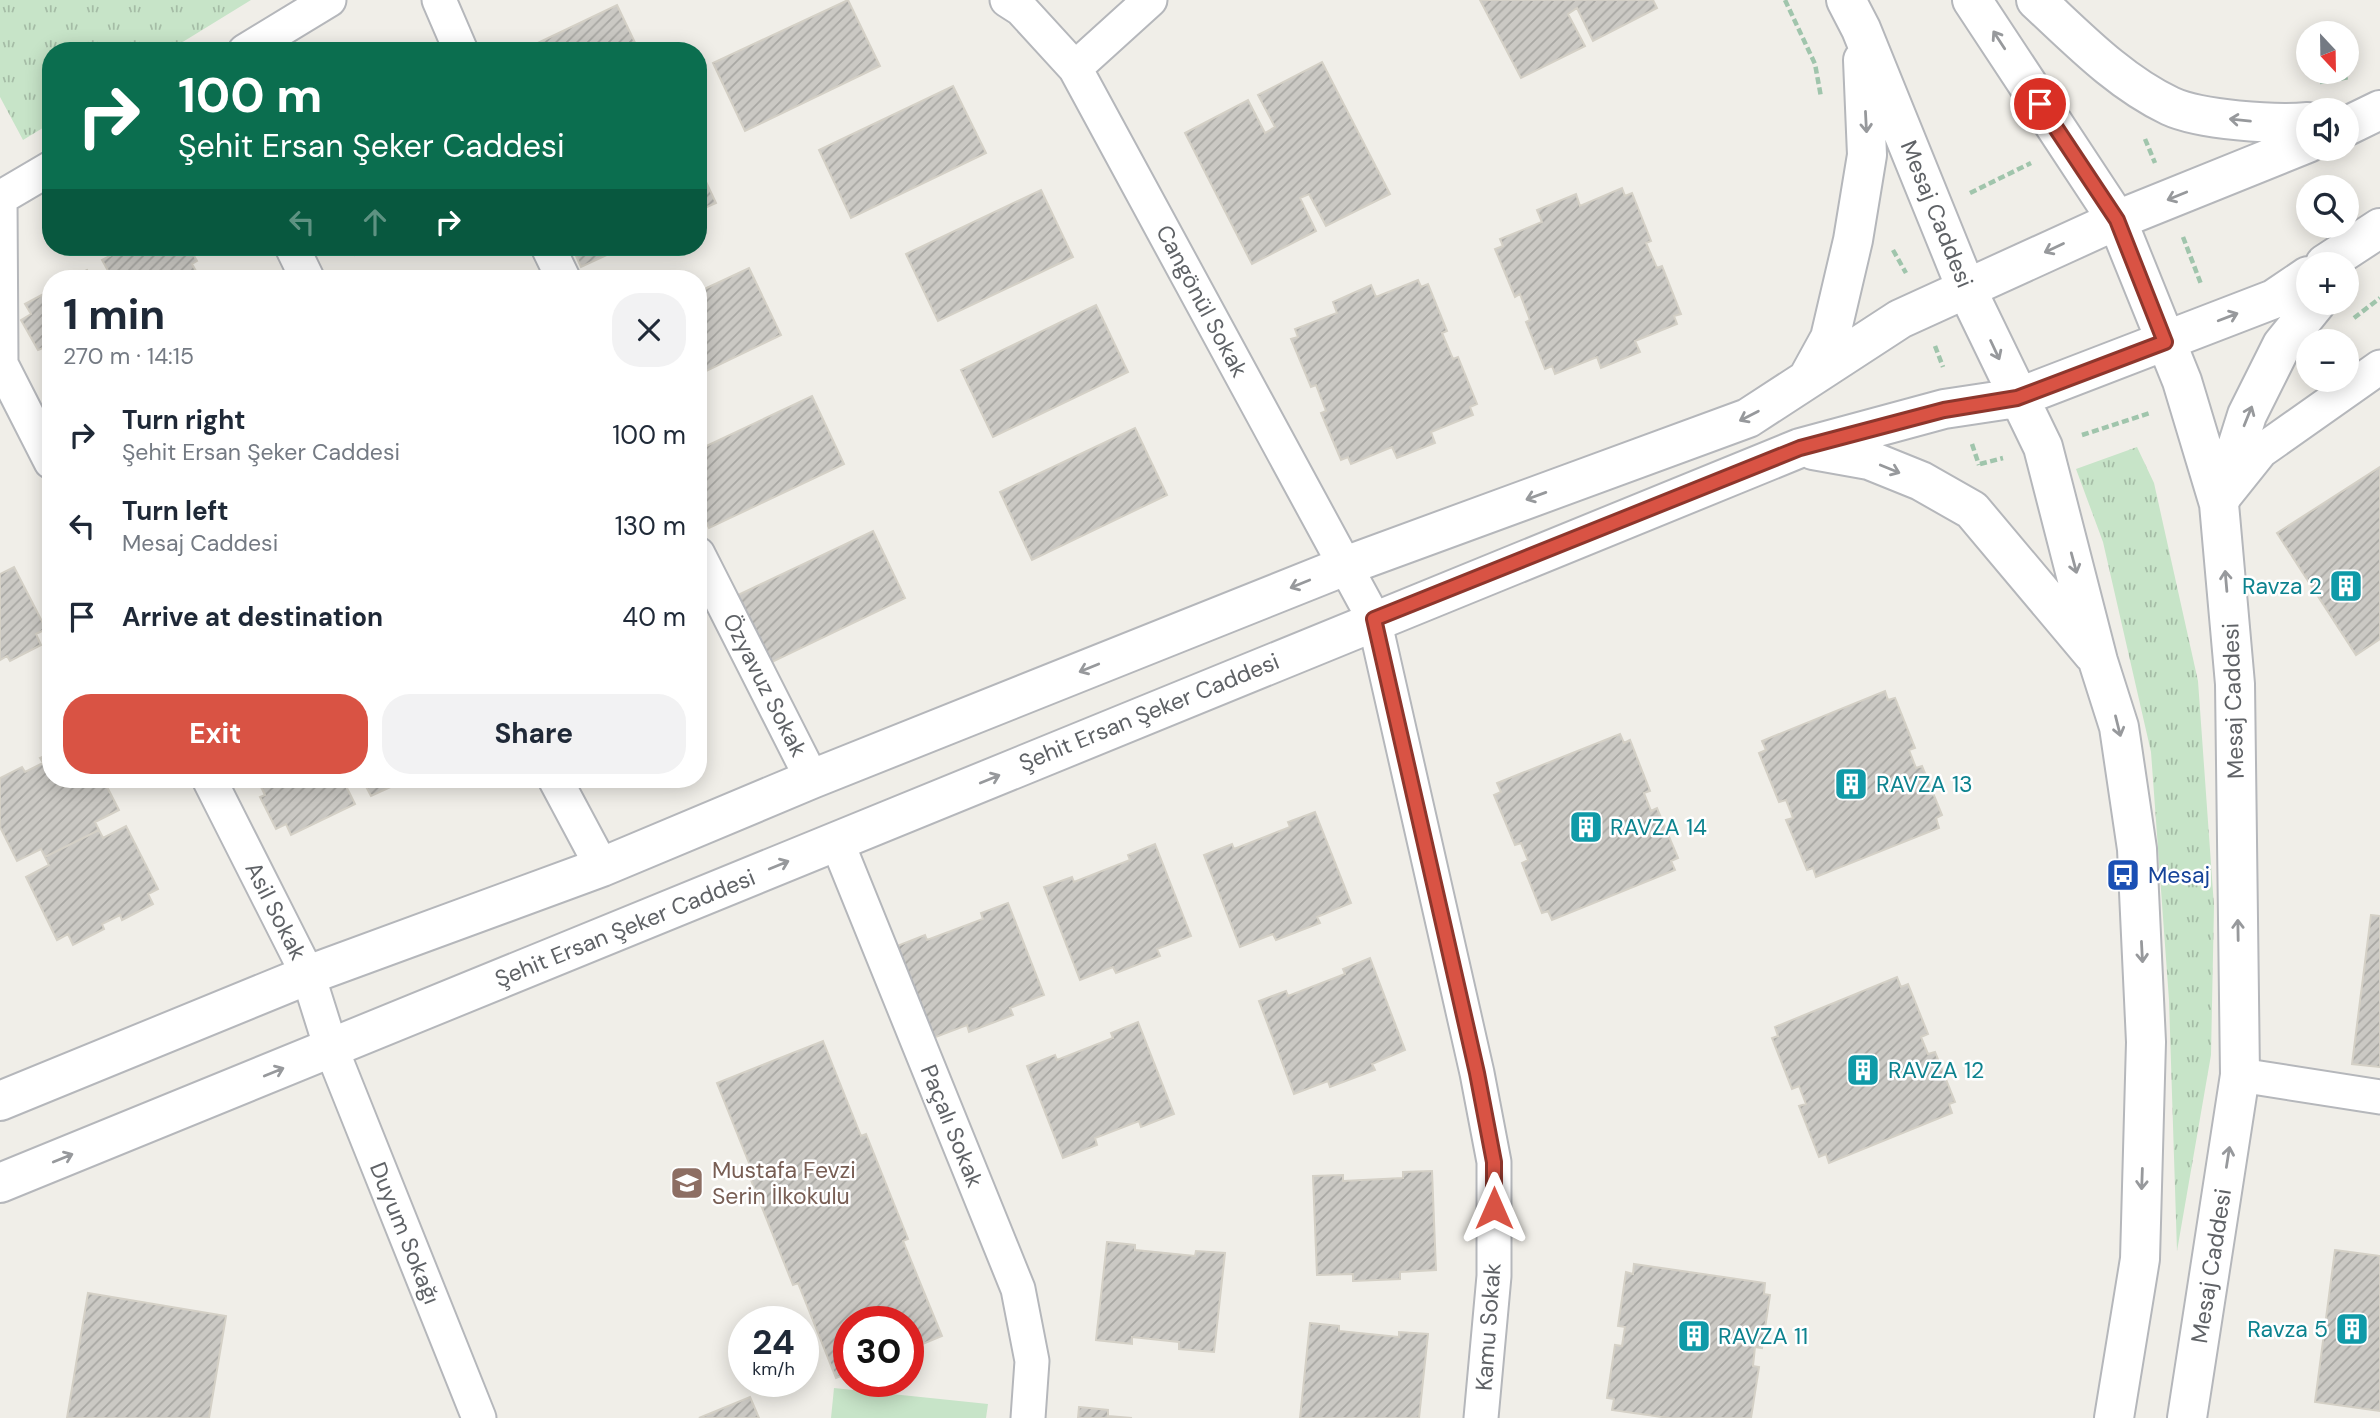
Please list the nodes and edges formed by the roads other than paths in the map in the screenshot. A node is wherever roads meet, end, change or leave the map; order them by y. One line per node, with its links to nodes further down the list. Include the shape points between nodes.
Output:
1 (329, 0): 8 (street)
2 (439, 0): 9 (street)
3 (1007, 0): 10 (street, Cangönül Sokak, via 1021,9)
4 (1150, 0): 10 (street)
5 (1972, 0): 15 (street, Mesaj Caddesi, one-way to 5)
6 (2036, 0): 11 (street, one-way to 6, via 2236,120 2172,107 2106,65)
7 (1854, 15): 20 (street, Mesaj Caddesi); 25 (street, one-way to 25, via 1867,155 1830,338)
8 (260, 42)
9 (457, 42)
10 (1075, 68): 30 (street, Cangönül Sokak)
11 (2296, 122)
12 (2296, 148): 15 (street, one-way to 15)
13 (42, 173): 14 (street)
14 (0, 198): 23 (street)
15 (2117, 220): 20 (street, one-way to 20); 22 (street, Mesaj Caddesi)
16 (2375, 231): 17 (street); 18 (street)
17 (2343, 252)
18 (2357, 252)
19 (2296, 284): 22 (street, Şehit Ersan Şeker Caddesi, one-way to 19, via 2274,299)
20 (1966, 288): 25 (street, via 1900,319); 26 (street, Mesaj Caddesi, one-way to 26)
21 (2307, 315): 29 (street, one-way to 21, via 2247,415 2283,345)
22 (2165, 342): 26 (street, Şehit Ersan Şeker Caddesi); 29 (street, Mesaj Caddesi)
23 (1, 364): 27 (street)
24 (2380, 367): 29 (street, via 2261,451)
25 (1807, 380): 30 (street, one-way to 30, via 1748,418)
26 (2017, 398): 28 (street, Şehit Ersan Şeker Caddesi, via 1958,407); 33 (street, Mesaj Caddesi, one-way to 33, via 2043,447)
27 (42, 444)
28 (1800, 448): 32 (street, Şehit Ersan Şeker Caddesi); 33 (street, one-way to 33, via 1869,460 1921,481 1972,510)
29 (2219, 503): 41 (street, Mesaj Caddesi, one-way to 29, via 2235,684)
30 (1345, 566): 32 (street, Cangönül Sokak); 34 (street, one-way to 34)
31 (707, 572): 34 (street, Özyavuz Sokak)
32 (1374, 619): 37 (street, Şehit Ersan Şeker Caddesi, one-way to 32); 47 (street, Kamu Sokak, via 1494,1162 1494,1276)
33 (2098, 661): 48 (street, Mesaj Caddesi, one-way to 48, via 2119,727 2137,849 2146,1042 2140,1259)
34 (812, 779): 38 (street)
35 (214, 788): 39 (street, Asil Sokak)
36 (560, 788): 38 (street)
37 (837, 842): 40 (street, Şehit Ersan Şeker Caddesi, one-way to 37); 46 (street, Paçalı Sokak, via 1018,1289 1032,1361)
38 (602, 867): 39 (street)
39 (308, 975): 40 (street, Asil Sokak); 43 (street)
40 (331, 1048): 44 (street, Şehit Ersan Şeker Caddesi, one-way to 40); 45 (street, Duyum Sokağı)
41 (2240, 1075): 42 (street); 49 (street, Mesaj Caddesi, one-way to 41)
42 (2380, 1097)
43 (0, 1101)
44 (0, 1183)
45 (479, 1418)
46 (1028, 1418)
47 (1481, 1418)
48 (2114, 1418)
49 (2187, 1418)

